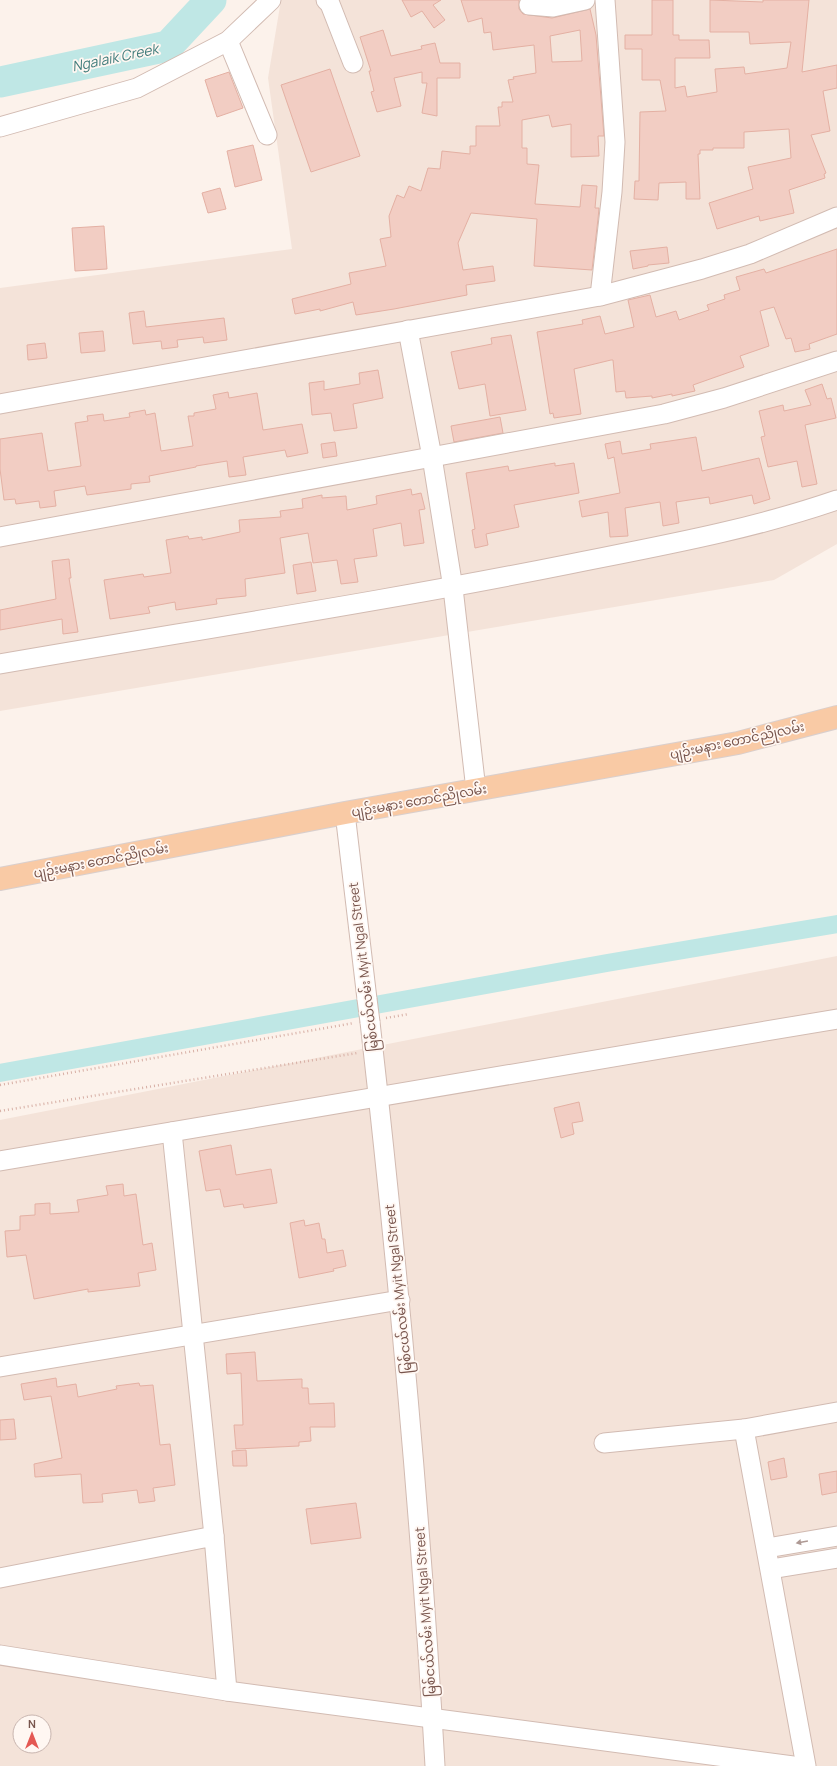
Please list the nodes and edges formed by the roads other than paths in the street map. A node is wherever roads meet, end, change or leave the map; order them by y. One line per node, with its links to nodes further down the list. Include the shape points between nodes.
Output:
1 (271, 0): 6 (street)
2 (326, 0): 7 (street, via 330,4)
3 (585, 0): 5 (street, via 553,7)
4 (605, 0): 11 (street, via 615,142)
5 (529, 5)
6 (228, 41): 8 (street, via 137,88); 9 (street)
7 (353, 63)
8 (0, 127)
9 (267, 134)
10 (837, 217): 11 (street, via 750,254 702,270)
11 (600, 296): 12 (street)
12 (408, 330): 14 (street); 15 (street)
13 (837, 361): 15 (street, via 724,398 664,414)
14 (0, 404)
15 (432, 457): 17 (street); 18 (street)
16 (837, 500): 18 (street, via 744,528)
17 (0, 537)
18 (454, 588): 19 (street); 21 (street)
19 (0, 664)
20 (837, 717): 21 (main road, ပျဉ်းမနား တောင်ညိုလမ်း, via 738,742)
21 (476, 790): 22 (main road, ပျဉ်းမနား တောင်ညိုလမ်း)
22 (345, 813): 23 (main road, ပျဉ်းမနား တောင်ညိုလမ်း); 25 (street, မြစ်ငယ်လမ်း Myit Ngal Street, bridge)
23 (0, 879)
24 (837, 1019): 25 (street)
25 (379, 1097): 26 (street); 28 (street, မြစ်ငယ်လမ်း Myit Ngal Street)
26 (172, 1132): 27 (street); 29 (street)
27 (0, 1161)
28 (400, 1300): 29 (street); 42 (street, မြစ်ငယ်လမ်း Myit Ngal Street, via 418,1508)
29 (192, 1334): 30 (street); 34 (street)
30 (0, 1367)
31 (837, 1412): 32 (street)
32 (744, 1429): 33 (street); 36 (street)
33 (604, 1443)
34 (214, 1536): 39 (street); 41 (street)
35 (837, 1536): 36 (street, one-way to 36)
36 (767, 1548): 38 (street)
37 (837, 1558): 38 (street)
38 (771, 1569): 45 (street)
39 (0, 1578)
40 (0, 1655): 41 (street)
41 (227, 1691): 42 (street)
42 (432, 1720): 43 (street, မြစ်ငယ်လမ်း Myit Ngal Street); 44 (street)
43 (435, 1766)
44 (793, 1766)
45 (806, 1766)

